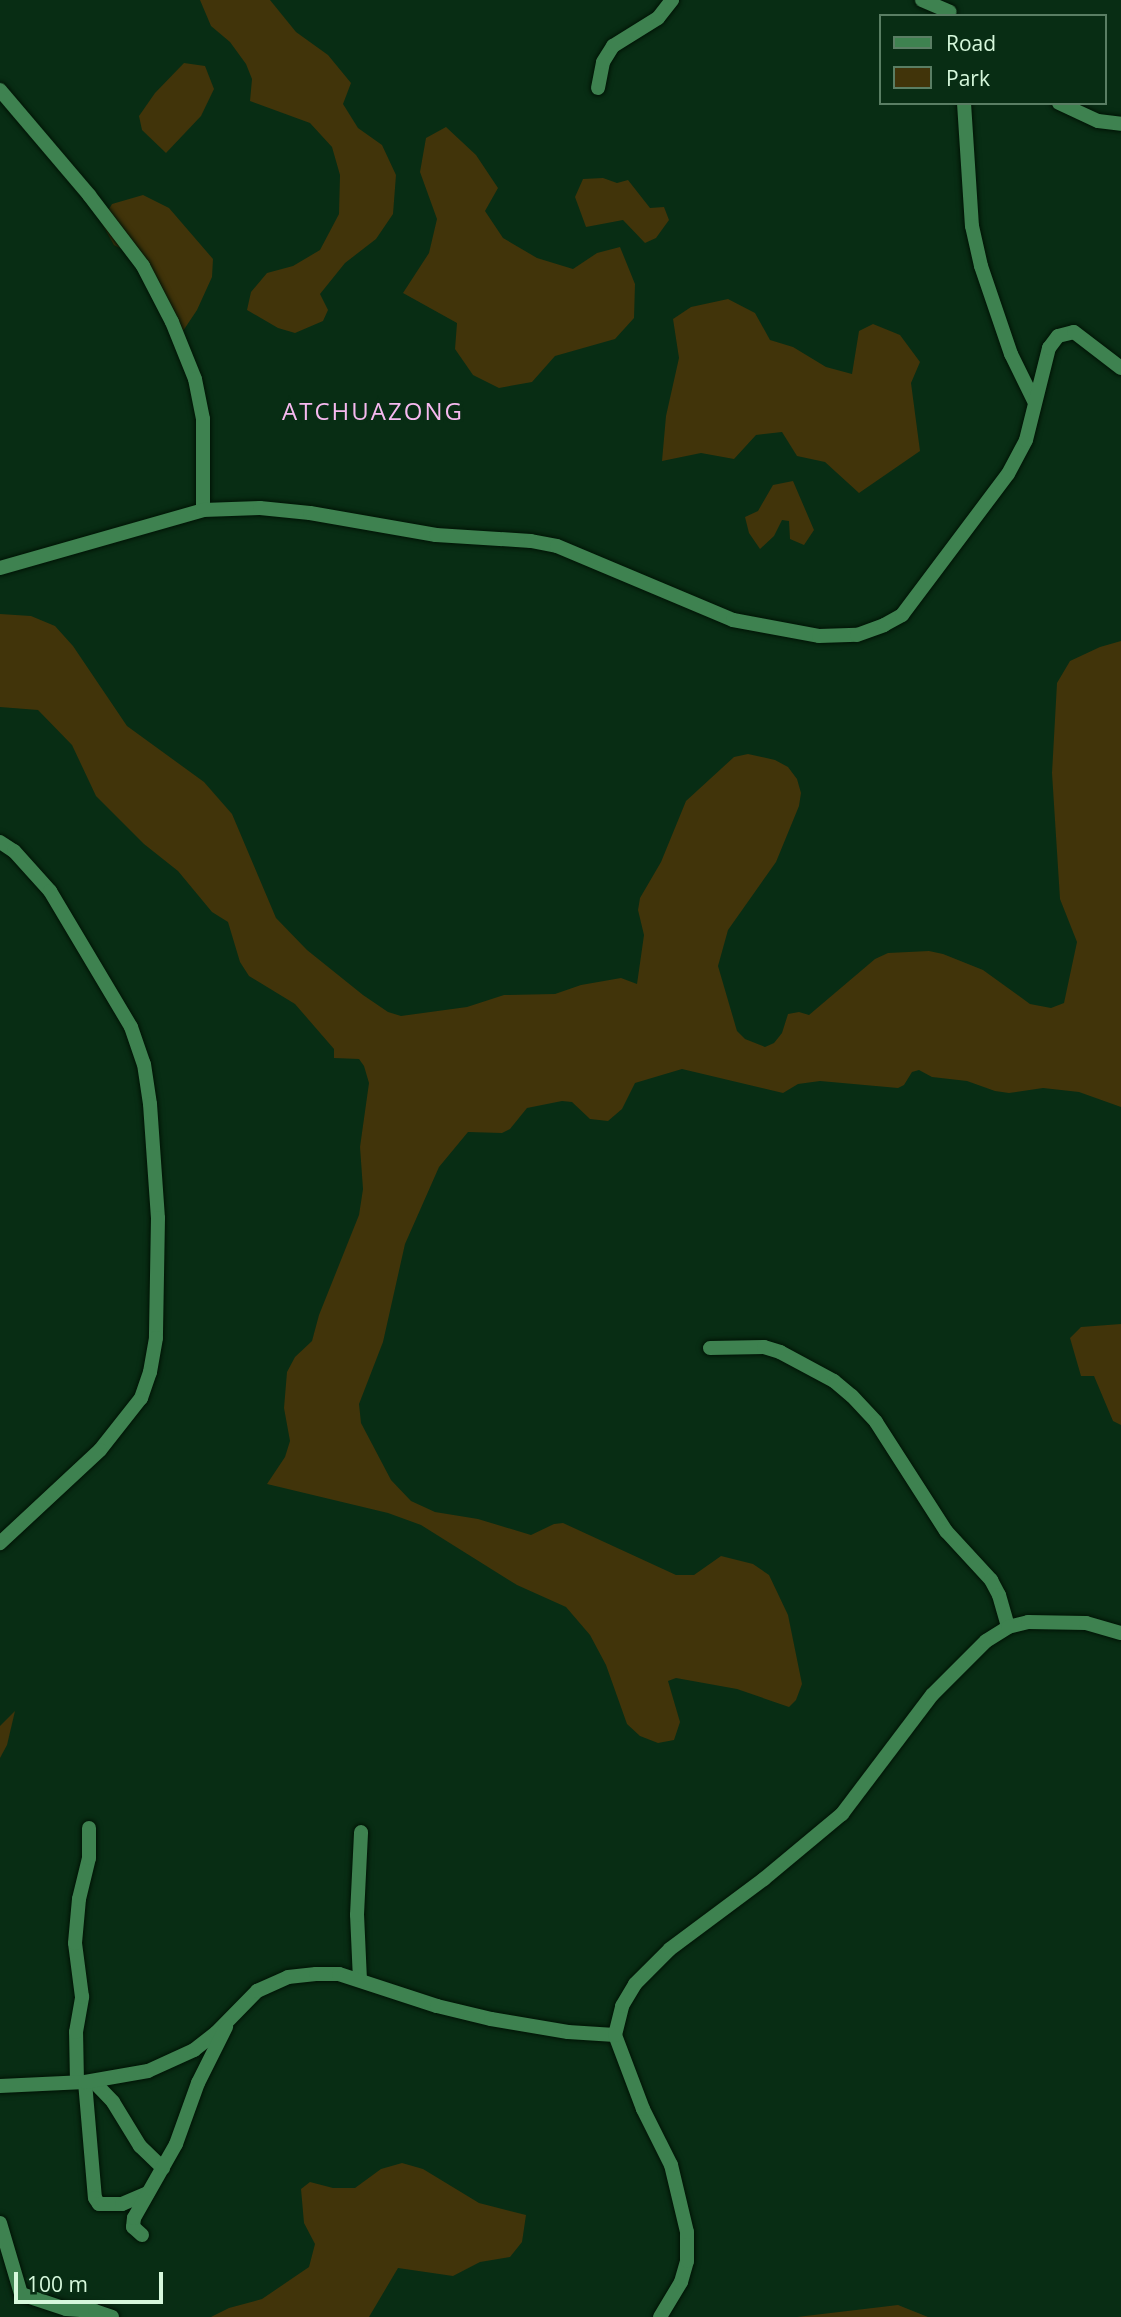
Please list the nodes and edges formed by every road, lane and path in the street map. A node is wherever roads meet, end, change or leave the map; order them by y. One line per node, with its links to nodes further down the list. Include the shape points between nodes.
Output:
1 (672, 0): 4 (street, via 658,18 613,46 603,62)
2 (922, 0): 3 (street)
3 (950, 9)
4 (598, 88)
5 (0, 90): 11 (street, via 143,266 172,322 195,379 203,419)
6 (964, 105): 10 (street, via 972,226 981,265)
7 (1063, 105): 8 (street, via 1098,121)
8 (1121, 124)
9 (1121, 368): 10 (street, via 1074,332 1058,336 1049,348)
10 (1034, 401): 11 (street, via 1026,440 1008,474 902,615 857,635 819,636 733,620 557,545 436,536 260,508)
11 (203, 510): 12 (street)
12 (0, 568)
13 (0, 842): 15 (street, via 50,891 131,1027 144,1063 150,1104 158,1218 156,1338 141,1398 100,1450)
14 (710, 1348): 16 (street, via 764,1347 780,1352 852,1396 876,1422 947,1531 991,1580)
15 (0, 1543)
16 (1007, 1627): 17 (street, via 1054,1620); 22 (street, via 947,1678 842,1814 655,1963 622,2006)
17 (1121, 1633)
18 (89, 1828): 23 (street, via 89,1858 75,1943 82,1997 75,2032)
19 (361, 1832): 20 (street)
20 (360, 1980): 21 (street, via 339,1974 288,1978 257,1991); 22 (street, via 491,2019 556,2031)
21 (228, 2021): 23 (street, via 174,2061 148,2071); 25 (street)
22 (615, 2035): 30 (street, via 643,2109 671,2165 687,2232 681,2282)
23 (85, 2082): 24 (street); 25 (street, via 108,2096 140,2146); 26 (street, via 99,2204 122,2204)
24 (0, 2087)
25 (163, 2168): 26 (street)
26 (149, 2193): 28 (street, via 134,2218 133,2227)
27 (0, 2223): 29 (street, via 21,2294 66,2309)
28 (142, 2235)
29 (112, 2317)
30 (660, 2317)

